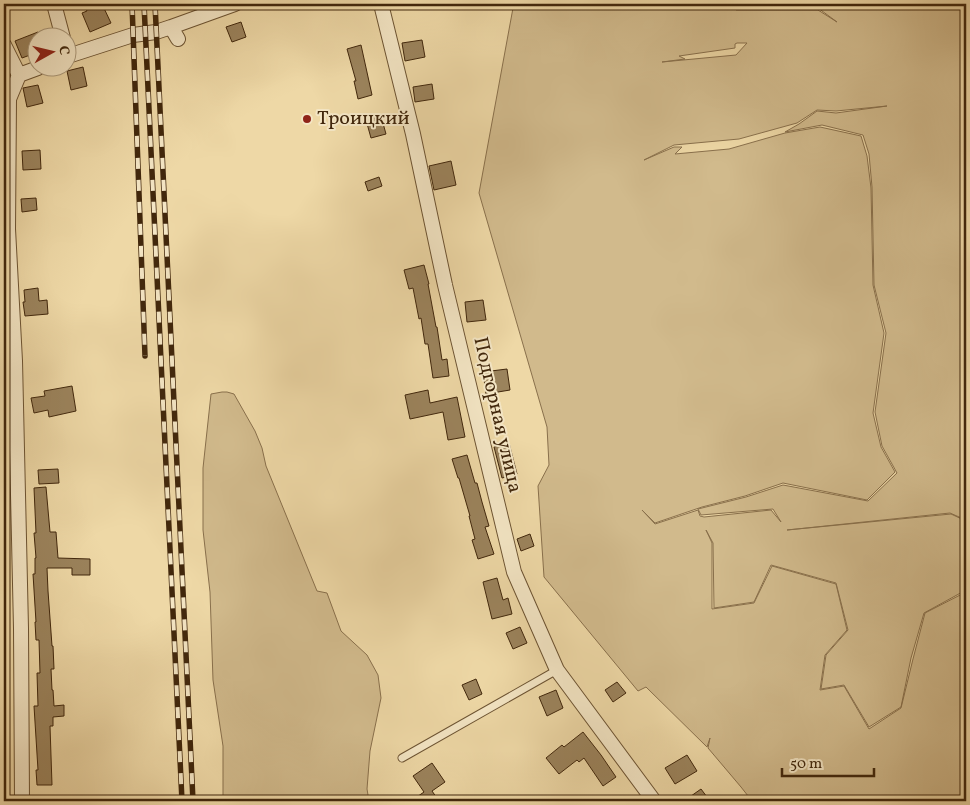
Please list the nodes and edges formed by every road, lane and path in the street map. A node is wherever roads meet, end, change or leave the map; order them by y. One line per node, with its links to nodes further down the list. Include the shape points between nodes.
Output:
1 (54, 4): 4 (street)
2 (235, 4): 6 (street, via 175,33 133,35)
3 (381, 4): 9 (street, Подгорная улица, via 514,572)
4 (60, 28)
5 (4, 44): 8 (street)
6 (78, 52)
7 (28, 72): 8 (street)
8 (20, 75): 11 (street, via 9,99 8,229 15,361)
9 (558, 670): 10 (lane); 12 (street, Подгорная улица)
10 (402, 758)
11 (22, 801)
12 (654, 801)

